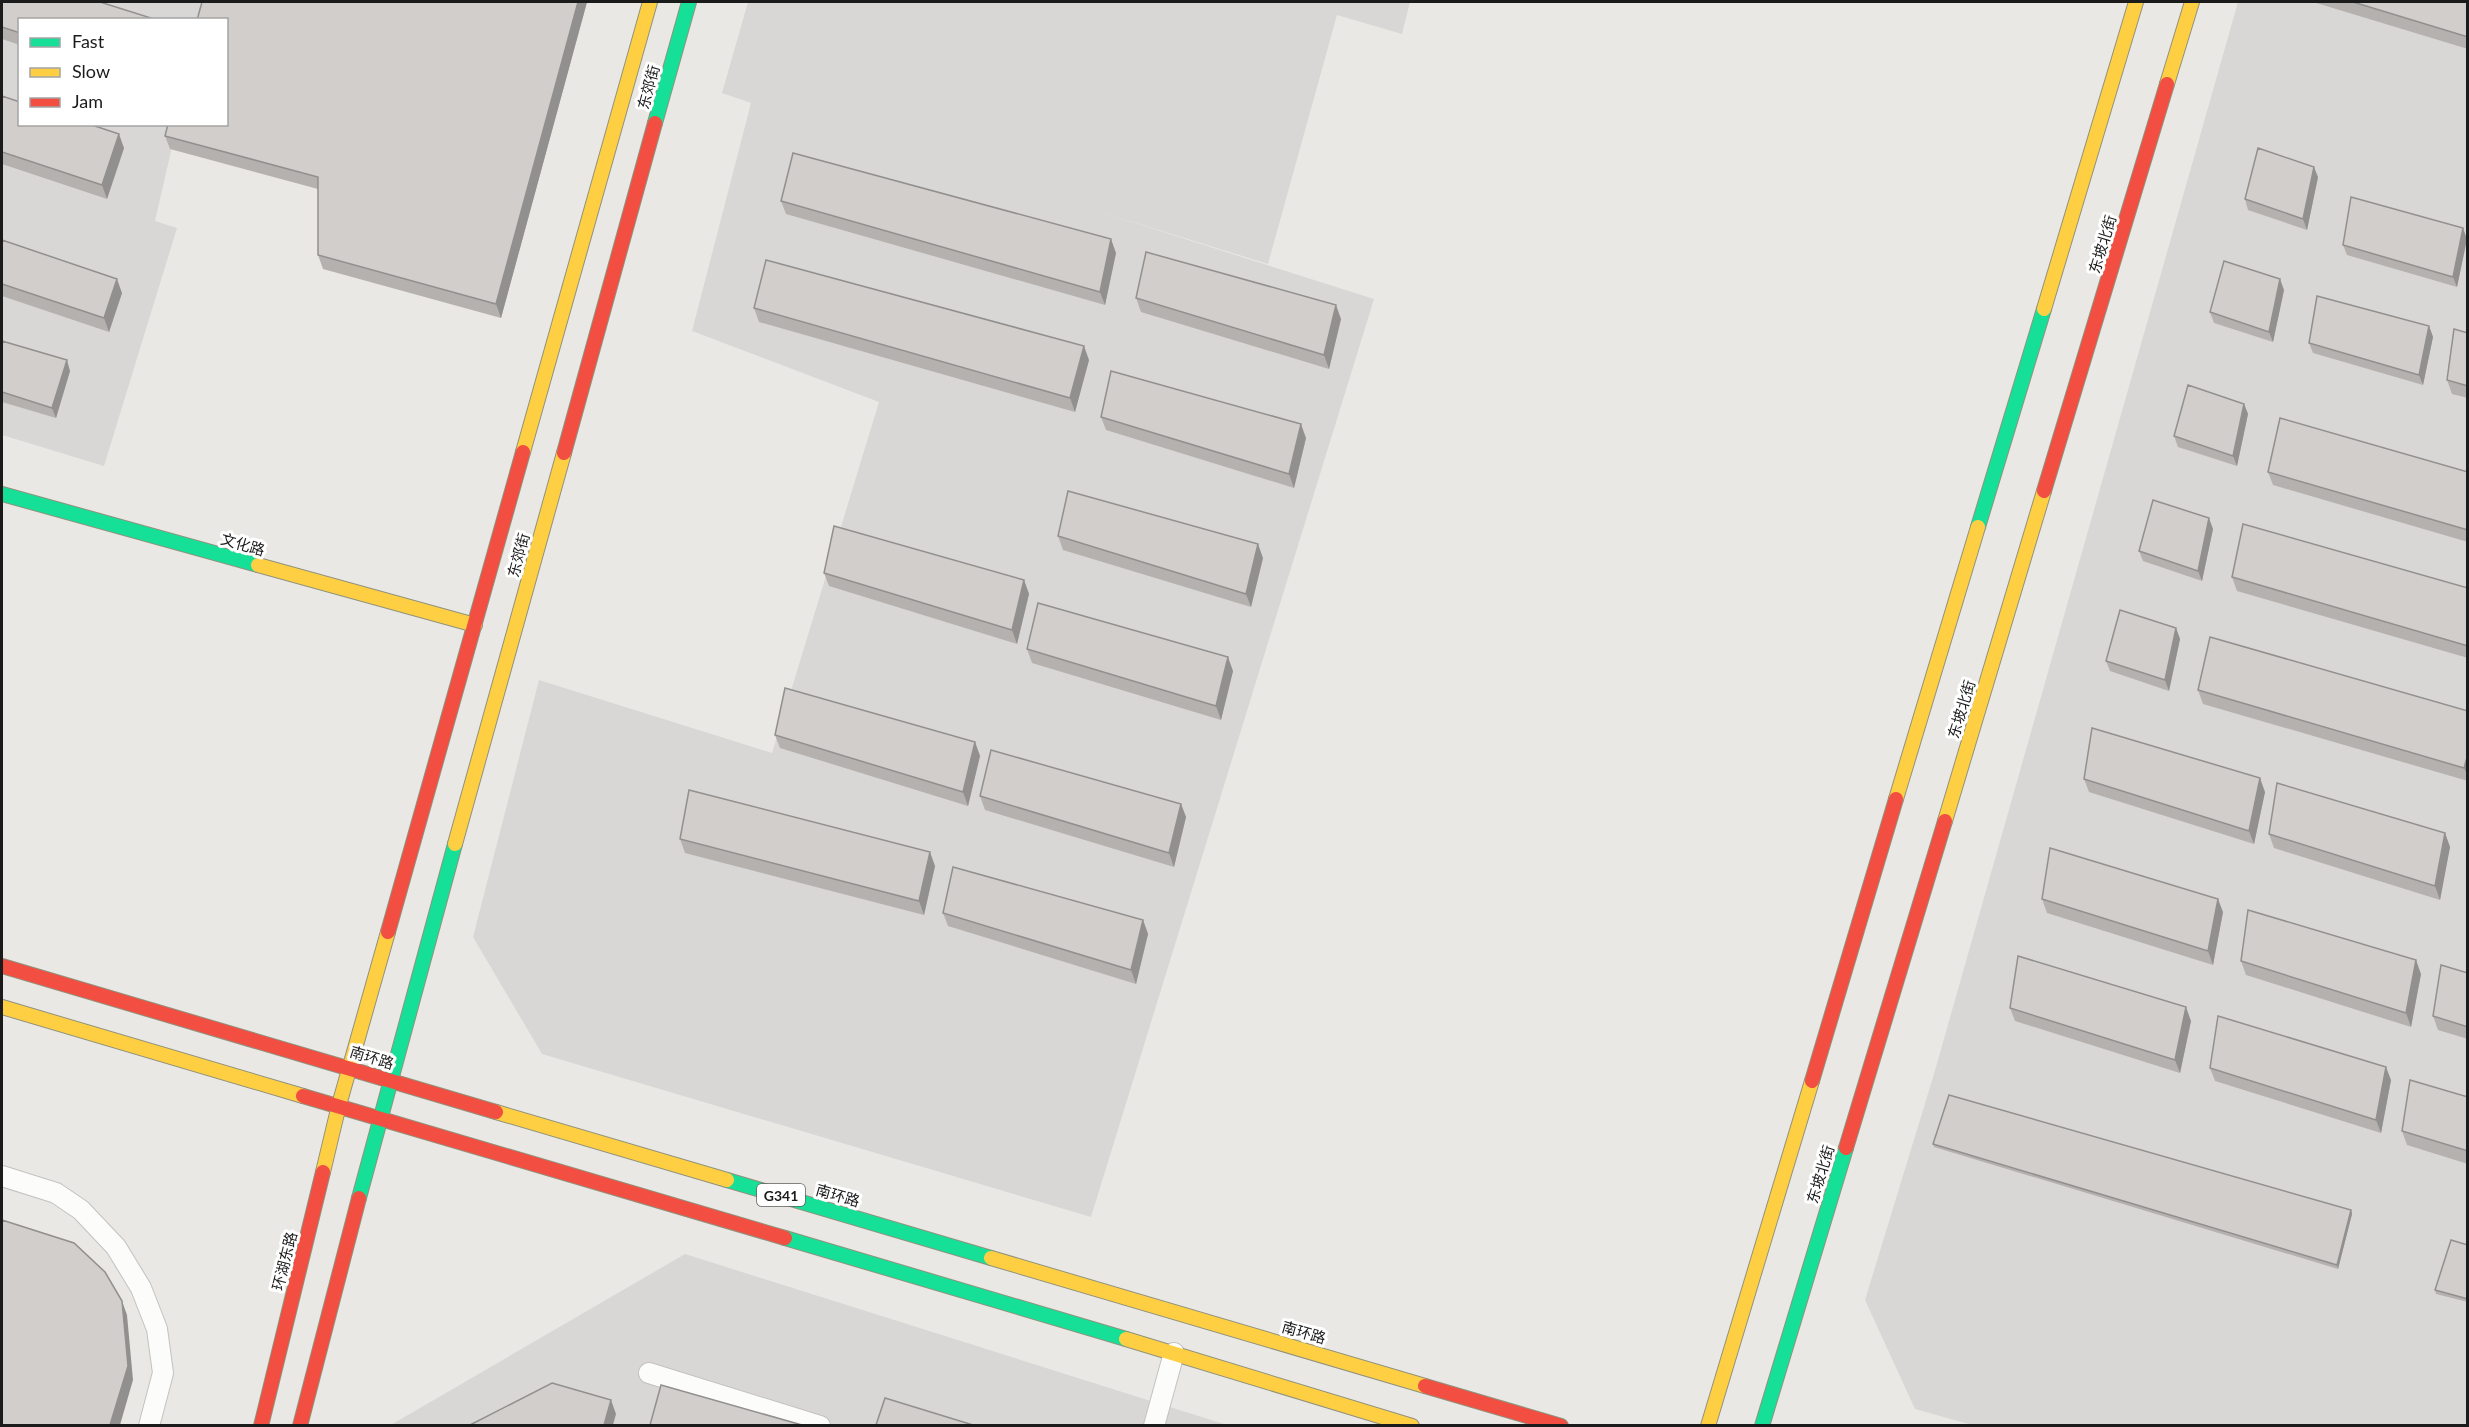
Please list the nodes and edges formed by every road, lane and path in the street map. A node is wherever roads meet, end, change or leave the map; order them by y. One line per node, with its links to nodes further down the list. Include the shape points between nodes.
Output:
1 (650, 2): 6 (main road, 东郊街)
2 (688, 2): 10 (main road, 东郊街)
3 (2136, 2): 23 (main road)
4 (2192, 2): 24 (main road, 东坡北街)
5 (2, 494): 6 (main road, 文化路)
6 (475, 625): 9 (main road, 东郊街)
7 (2, 966): 9 (main road, 南环路 / G341)
8 (2, 1006): 11 (main road)
9 (350, 1068): 10 (main road, 南环路 / G341); 11 (main road, 东郊街)
10 (390, 1080): 12 (main road, 东郊街); 22 (main road, 南环路 / G341)
11 (339, 1105): 12 (main road); 17 (main road, 环湖东路)
12 (381, 1118): 14 (main road); 18 (main road)
13 (2, 1176): 16 (street, via 56,1193 81,1210 116,1248 141,1288 157,1329 163,1373)
14 (1174, 1353): 20 (street); 21 (main road)
15 (650, 1373): 19 (street)
16 (149, 1425)
17 (261, 1425)
18 (300, 1425)
19 (820, 1425)
20 (1154, 1425)
21 (1413, 1425)
22 (1561, 1425)
23 (1708, 1425)
24 (1762, 1425)

